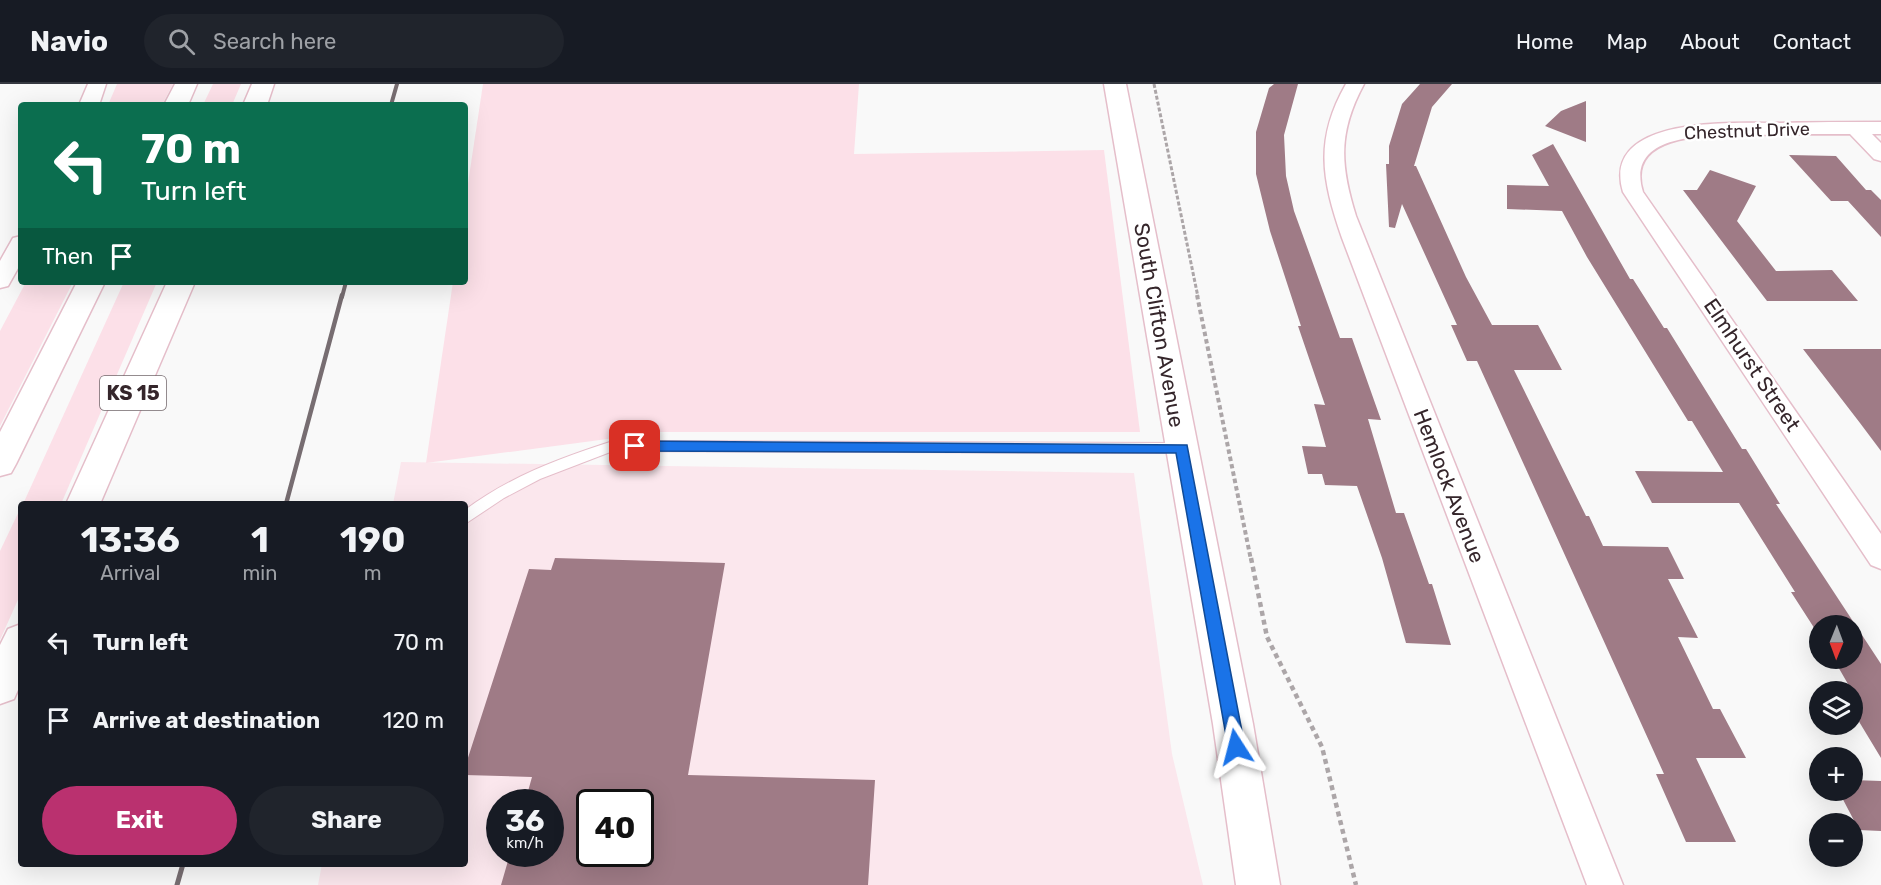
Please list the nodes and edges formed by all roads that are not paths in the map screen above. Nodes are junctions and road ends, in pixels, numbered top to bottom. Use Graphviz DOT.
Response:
graph roads {
  1 [pos="97,84"];
  2 [pos="186,84"];
  3 [pos="263,84"];
  4 [pos="1115,84"];
  5 [pos="1355,84"];
  6 [pos="90,102"];
  7 [pos="177,102"];
  8 [pos="256,102"];
  9 [pos="1855,128"];
  10 [pos="1881,128"];
  11 [pos="1881,155"];
  12 [pos="1629,171"];
  13 [pos="18,248"];
  14 [pos="0,280"];
  15 [pos="90,285"];
  16 [pos="180,285"];
  17 [pos="1182,448"];
  18 [pos="0,464"];
  19 [pos="84,501"];
  20 [pos="468,516"];
  21 [pos="1881,557"];
  22 [pos="18,647"];
  23 [pos="0,687"];
  24 [pos="1258,885"];
  25 [pos="1605,885"];
  1 -- 6 [label="street"];
  2 -- 7 [label="street"];
  3 -- 8 [label="street"];
  4 -- 17 [label="street, South Clifton Avenue"];
  5 -- 25 [label="street, Hemlock Avenue"];
  9 -- 10 [label="street, Chestnut Drive"];
  9 -- 11 [label="street"];
  9 -- 12 [label="street, Chestnut Drive"];
  12 -- 21 [label="street, Elmhurst Street"];
  13 -- 14 [label="street"];
  15 -- 18 [label="street"];
  16 -- 19 [label="street, KS 15"];
  17 -- 20 [label="lane"];
  17 -- 24 [label="street, South Clifton Avenue"];
  22 -- 23 [label="street"];
}
